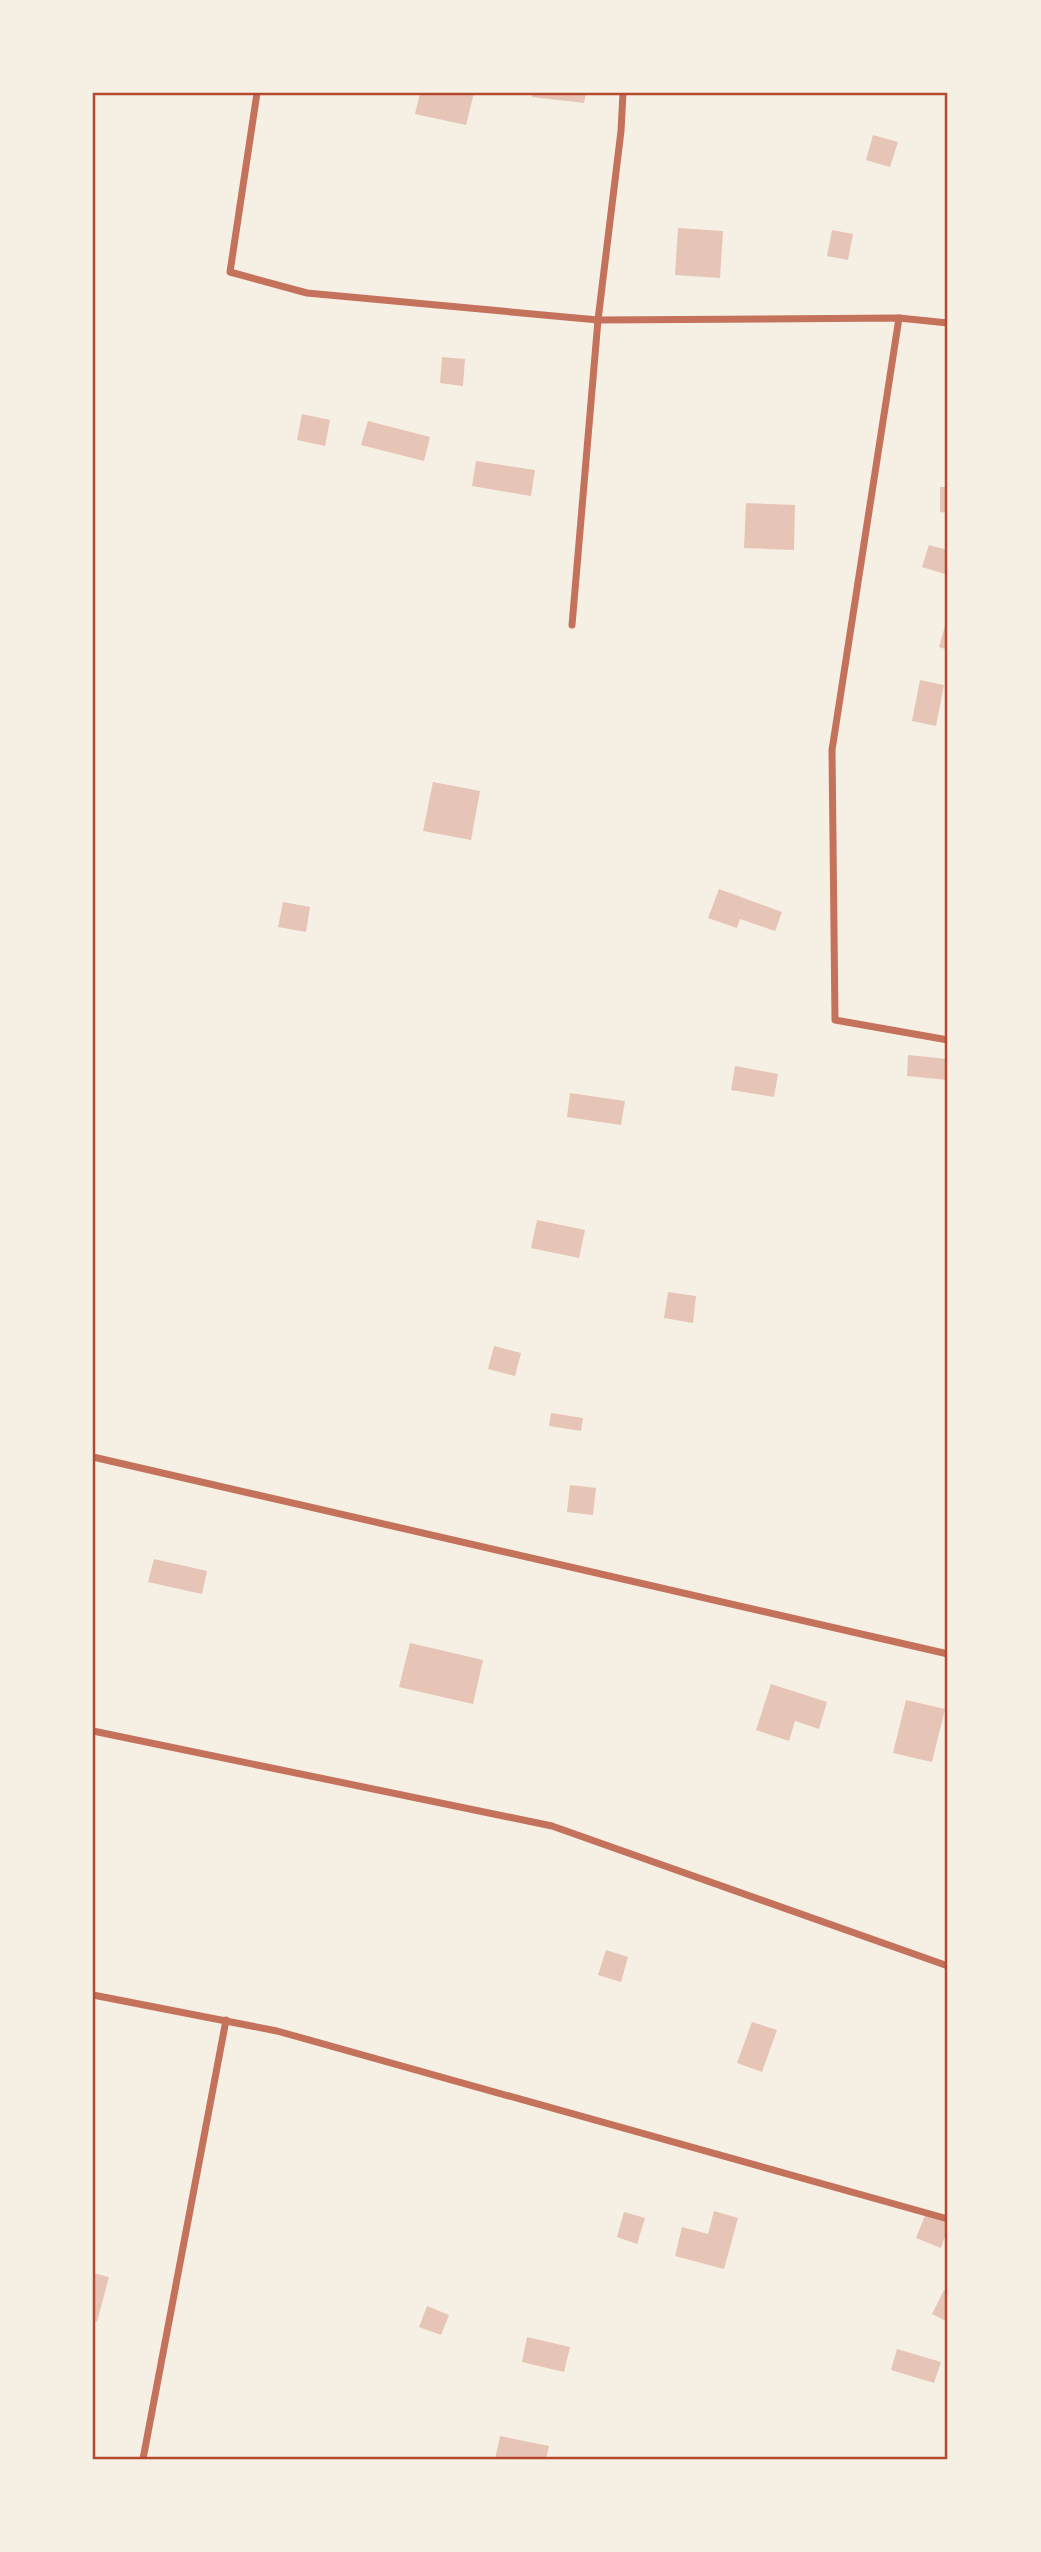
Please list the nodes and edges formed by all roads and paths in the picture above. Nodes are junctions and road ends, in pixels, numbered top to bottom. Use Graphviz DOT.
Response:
graph roads {
  1 [pos="257,93"];
  2 [pos="623,93"];
  3 [pos="899,318"];
  4 [pos="598,320"];
  5 [pos="948,323"];
  6 [pos="572,625"];
  7 [pos="948,1040"];
  8 [pos="93,1457"];
  9 [pos="948,1654"];
  10 [pos="93,1731"];
  11 [pos="948,1966"];
  12 [pos="93,1995"];
  13 [pos="226,2020"];
  14 [pos="948,2219"];
  15 [pos="143,2459"];
  1 -- 4 [label="street"];
  2 -- 4 [label="street"];
  3 -- 4 [label="street"];
  3 -- 5 [label="street"];
  3 -- 7 [label="street"];
  4 -- 6 [label="street"];
  8 -- 9 [label="street"];
  10 -- 11 [label="street"];
  12 -- 13 [label="street"];
  13 -- 14 [label="street"];
  13 -- 15 [label="street"];
}
